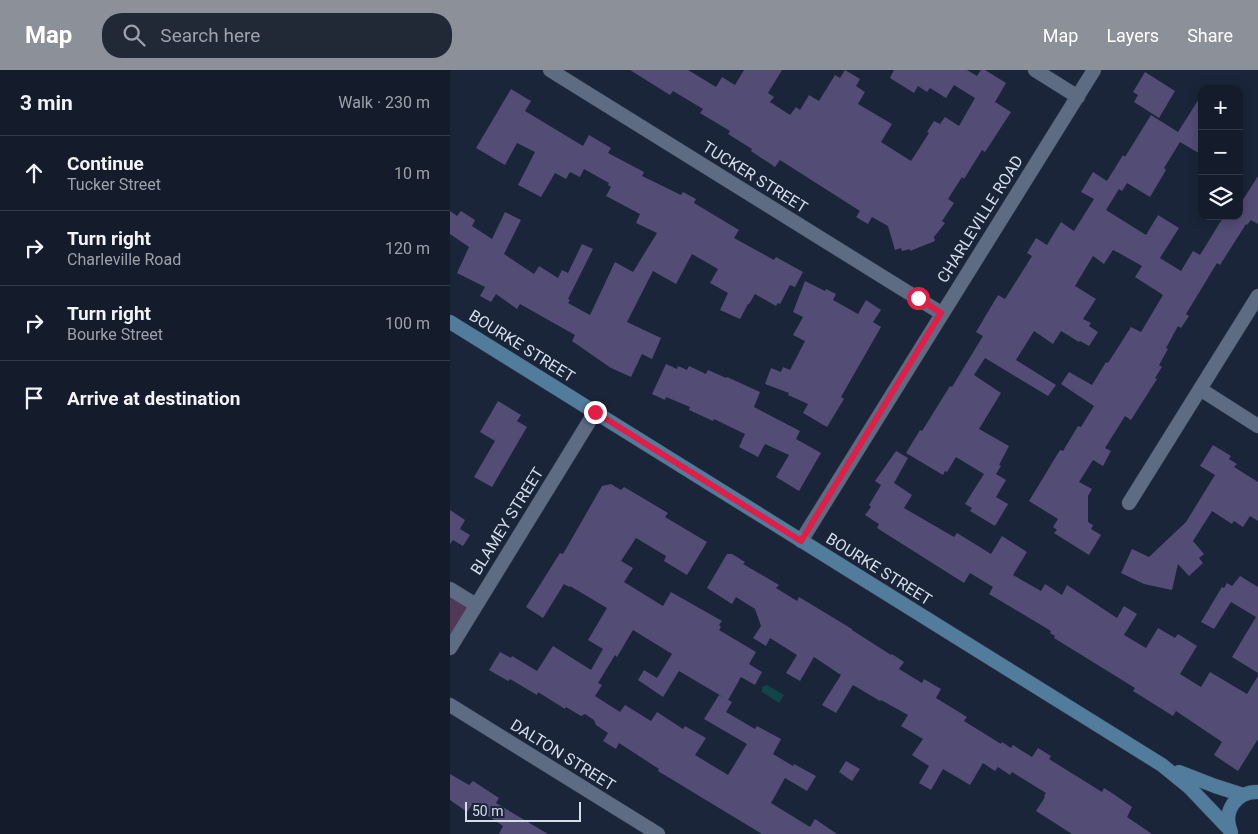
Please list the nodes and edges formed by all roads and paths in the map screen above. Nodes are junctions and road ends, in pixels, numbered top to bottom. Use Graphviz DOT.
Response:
graph roads {
  1 [pos="550,70"];
  2 [pos="1036,70"];
  3 [pos="1094,70"];
  4 [pos="1078,96"];
  5 [pos="1258,296"];
  6 [pos="941,313"];
  7 [pos="450,322"];
  8 [pos="1200,389"];
  9 [pos="595,412"];
  10 [pos="1258,426"];
  11 [pos="1129,503"];
  12 [pos="801,541"];
  13 [pos="450,589"];
  14 [pos="476,605"];
  15 [pos="450,648"];
  16 [pos="450,705"];
  17 [pos="1162,765"];
  18 [pos="1258,792"];
  19 [pos="1243,795"];
  20 [pos="1231,832"];
  21 [pos="658,834"];
  1 -- 6 [label="street, TUCKER STREET"];
  2 -- 4 [label="street"];
  3 -- 4 [label="street, CHARLEVILLE ROAD"];
  4 -- 6 [label="street, CHARLEVILLE ROAD"];
  5 -- 8 [label="street"];
  6 -- 12 [label="street, CHARLEVILLE ROAD"];
  7 -- 9 [label="main road, BOURKE STREET"];
  8 -- 10 [label="street"];
  8 -- 11 [label="street"];
  9 -- 12 [label="main road, BOURKE STREET"];
  9 -- 14 [label="street, BLAMEY STREET"];
  12 -- 17 [label="main road, BOURKE STREET"];
  13 -- 14 [label="street"];
  14 -- 15 [label="street, BLAMEY STREET"];
  16 -- 21 [label="street, DALTON STREET"];
  17 -- 19 [label="main road, BOURKE STREET"];
  17 -- 20 [label="main road, BOURKE STREET"];
  18 -- 19 [label="main road"];
  19 -- 20 [label="main road"];
}
